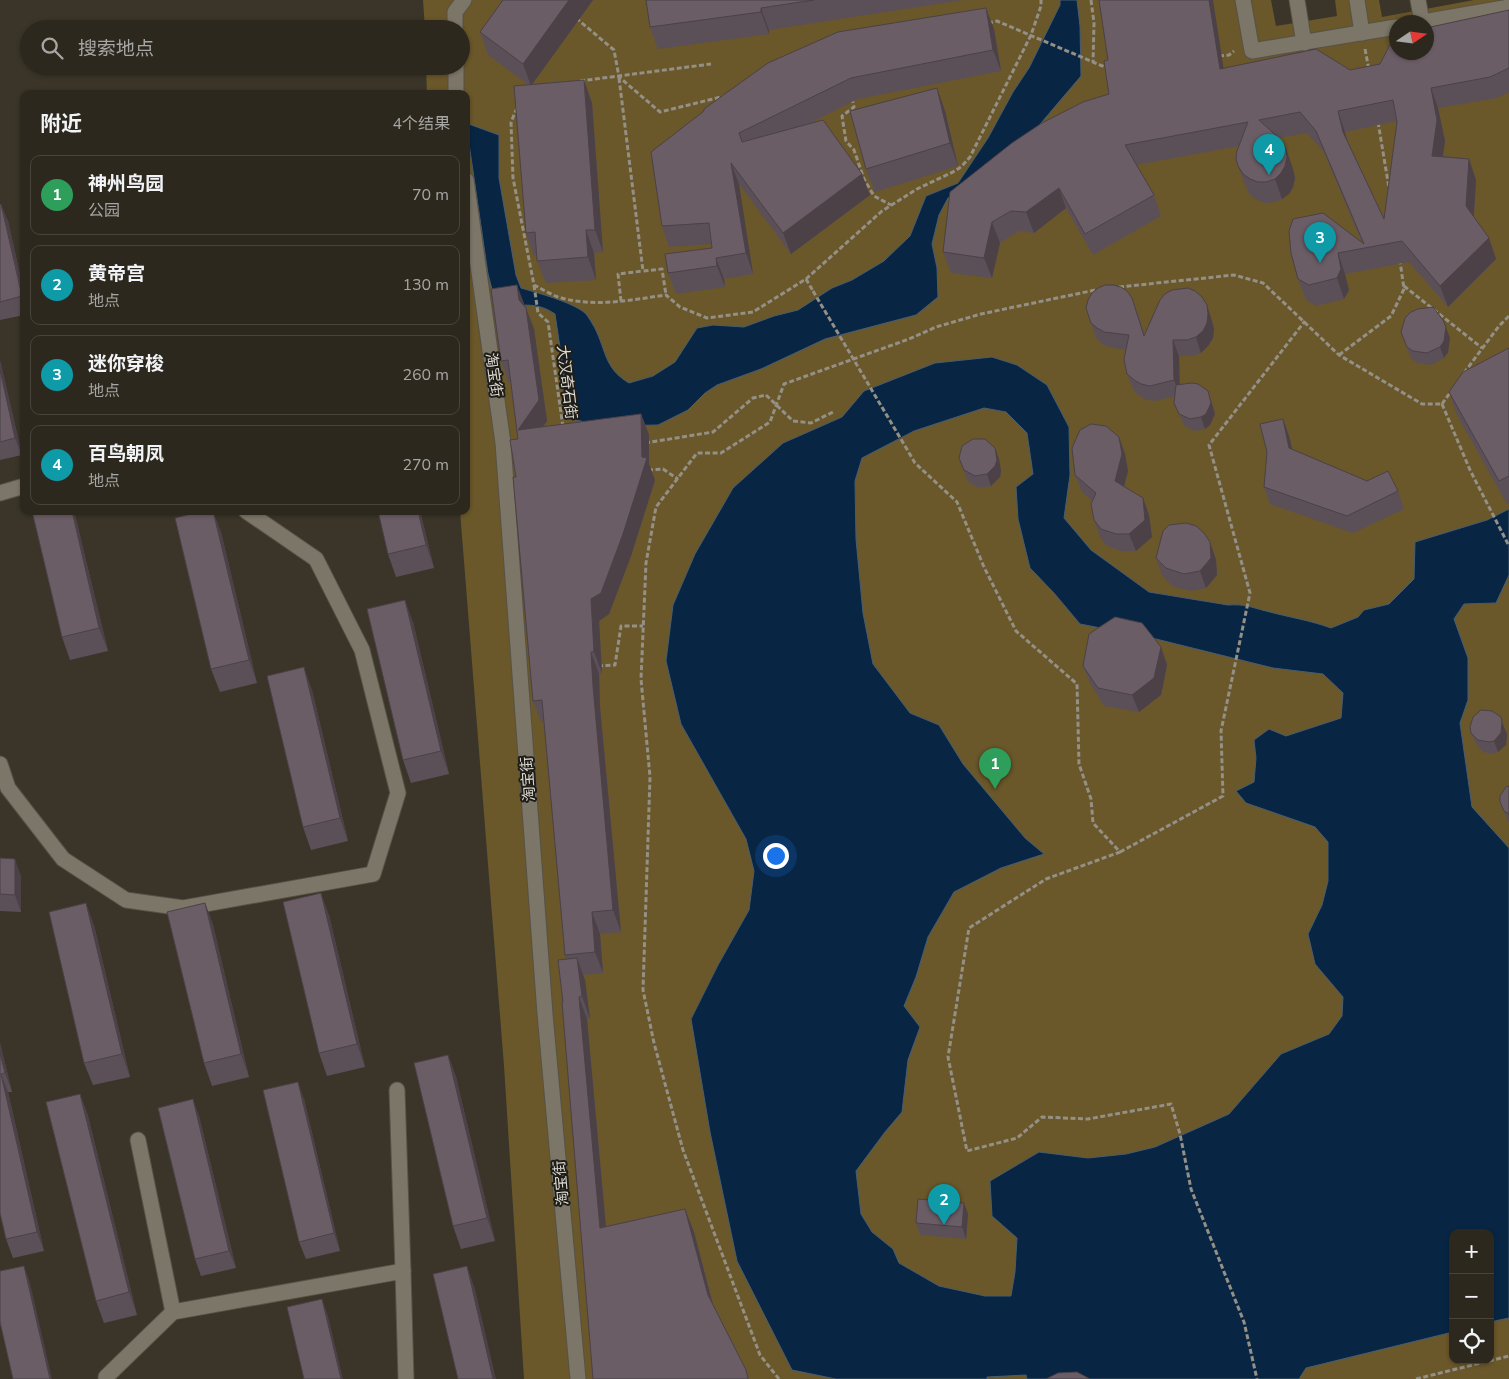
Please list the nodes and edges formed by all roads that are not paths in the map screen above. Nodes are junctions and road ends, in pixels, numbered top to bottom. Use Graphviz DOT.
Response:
graph roads {
  1 [pos="464,0"];
  2 [pos="1244,0"];
  3 [pos="1296,0"];
  4 [pos="1357,0"];
  5 [pos="1418,0"];
  6 [pos="1469,7"];
  7 [pos="1509,7"];
  8 [pos="1421,15"];
  9 [pos="1434,18"];
  10 [pos="455,20"];
  11 [pos="1389,28"];
  12 [pos="1362,33"];
  13 [pos="1304,43"];
  14 [pos="456,75"];
  15 [pos="456,90"];
  16 [pos="470,208"];
  17 [pos="20,487"];
  18 [pos="0,493"];
  19 [pos="252,515"];
  20 [pos="0,764"];
  21 [pos="397,1090"];
  22 [pos="138,1140"];
  23 [pos="403,1271"];
  24 [pos="173,1312"];
  25 [pos="106,1379"];
  26 [pos="406,1379"];
  27 [pos="578,1379"];
  1 -- 10 [label="street"];
  2 -- 13 [label="street"];
  3 -- 13 [label="street"];
  4 -- 12 [label="street"];
  5 -- 8 [label="street"];
  6 -- 7 [label="street"];
  6 -- 9 [label="street"];
  11 -- 12 [label="street"];
  12 -- 13 [label="street"];
  14 -- 15 [label="street"];
  16 -- 27 [label="street, 淘宝街"];
  17 -- 18 [label="street"];
  19 -- 20 [label="street"];
  21 -- 23 [label="street"];
  22 -- 24 [label="street"];
  23 -- 24 [label="street"];
  23 -- 26 [label="street"];
  24 -- 25 [label="street"];
}
